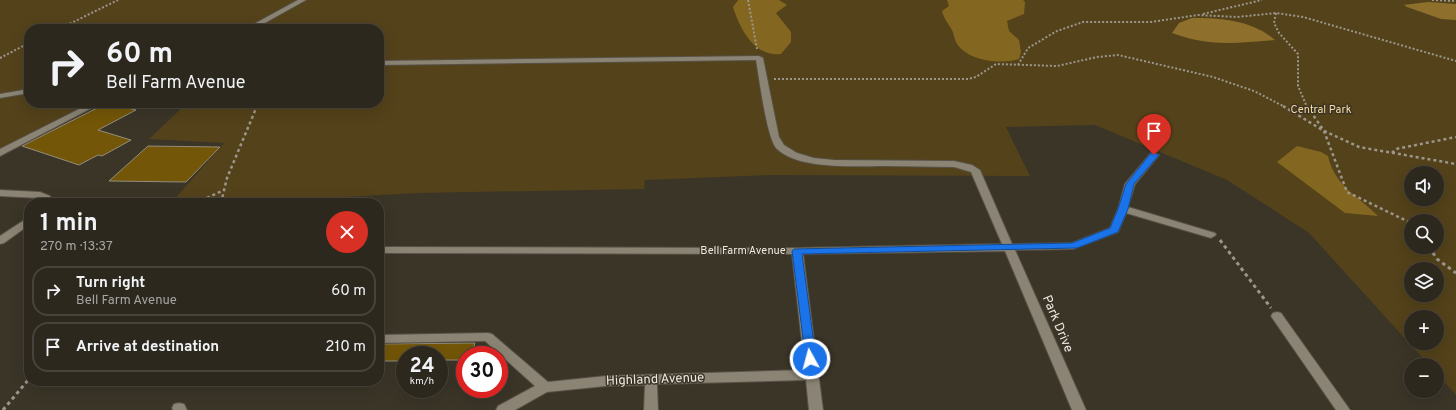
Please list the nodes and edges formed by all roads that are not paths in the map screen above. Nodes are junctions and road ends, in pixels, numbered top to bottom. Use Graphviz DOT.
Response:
graph roads {
  1 [pos="303,0"];
  2 [pos="258,24"];
  3 [pos="384,63"];
  4 [pos="24,91"];
  5 [pos="0,96"];
  6 [pos="87,108"];
  7 [pos="0,153"];
  8 [pos="1154,155"];
  9 [pos="0,192"];
  10 [pos="47,198"];
  11 [pos="1123,209"];
  12 [pos="24,224"];
  13 [pos="1211,235"];
  14 [pos="1,242"];
  15 [pos="1010,248"];
  16 [pos="384,250"];
  17 [pos="797,251"];
  18 [pos="1277,316"];
  19 [pos="384,339"];
  20 [pos="812,375"];
  21 [pos="651,381"];
  22 [pos="545,387"];
  23 [pos="503,410"];
  24 [pos="651,410"];
  25 [pos="816,410"];
  26 [pos="1079,410"];
  27 [pos="1343,410"];
  1 -- 2 [label="street"];
  3 -- 15 [label="street, Park Drive"];
  4 -- 5 [label="street"];
  6 -- 7 [label="street"];
  8 -- 11 [label="street, Bell Farm Avenue"];
  9 -- 10 [label="street"];
  11 -- 13 [label="street"];
  11 -- 15 [label="street, Bell Farm Avenue"];
  12 -- 14 [label="street"];
  15 -- 17 [label="street, Bell Farm Avenue"];
  15 -- 26 [label="street, Park Drive"];
  16 -- 17 [label="street, Bell Farm Avenue"];
  17 -- 20 [label="street"];
  18 -- 27 [label="street"];
  19 -- 22 [label="street"];
  20 -- 21 [label="street, Highland Avenue"];
  20 -- 25 [label="street"];
  21 -- 22 [label="street, Highland Avenue"];
  21 -- 24 [label="street"];
  22 -- 23 [label="street, Highland Avenue"];
}
